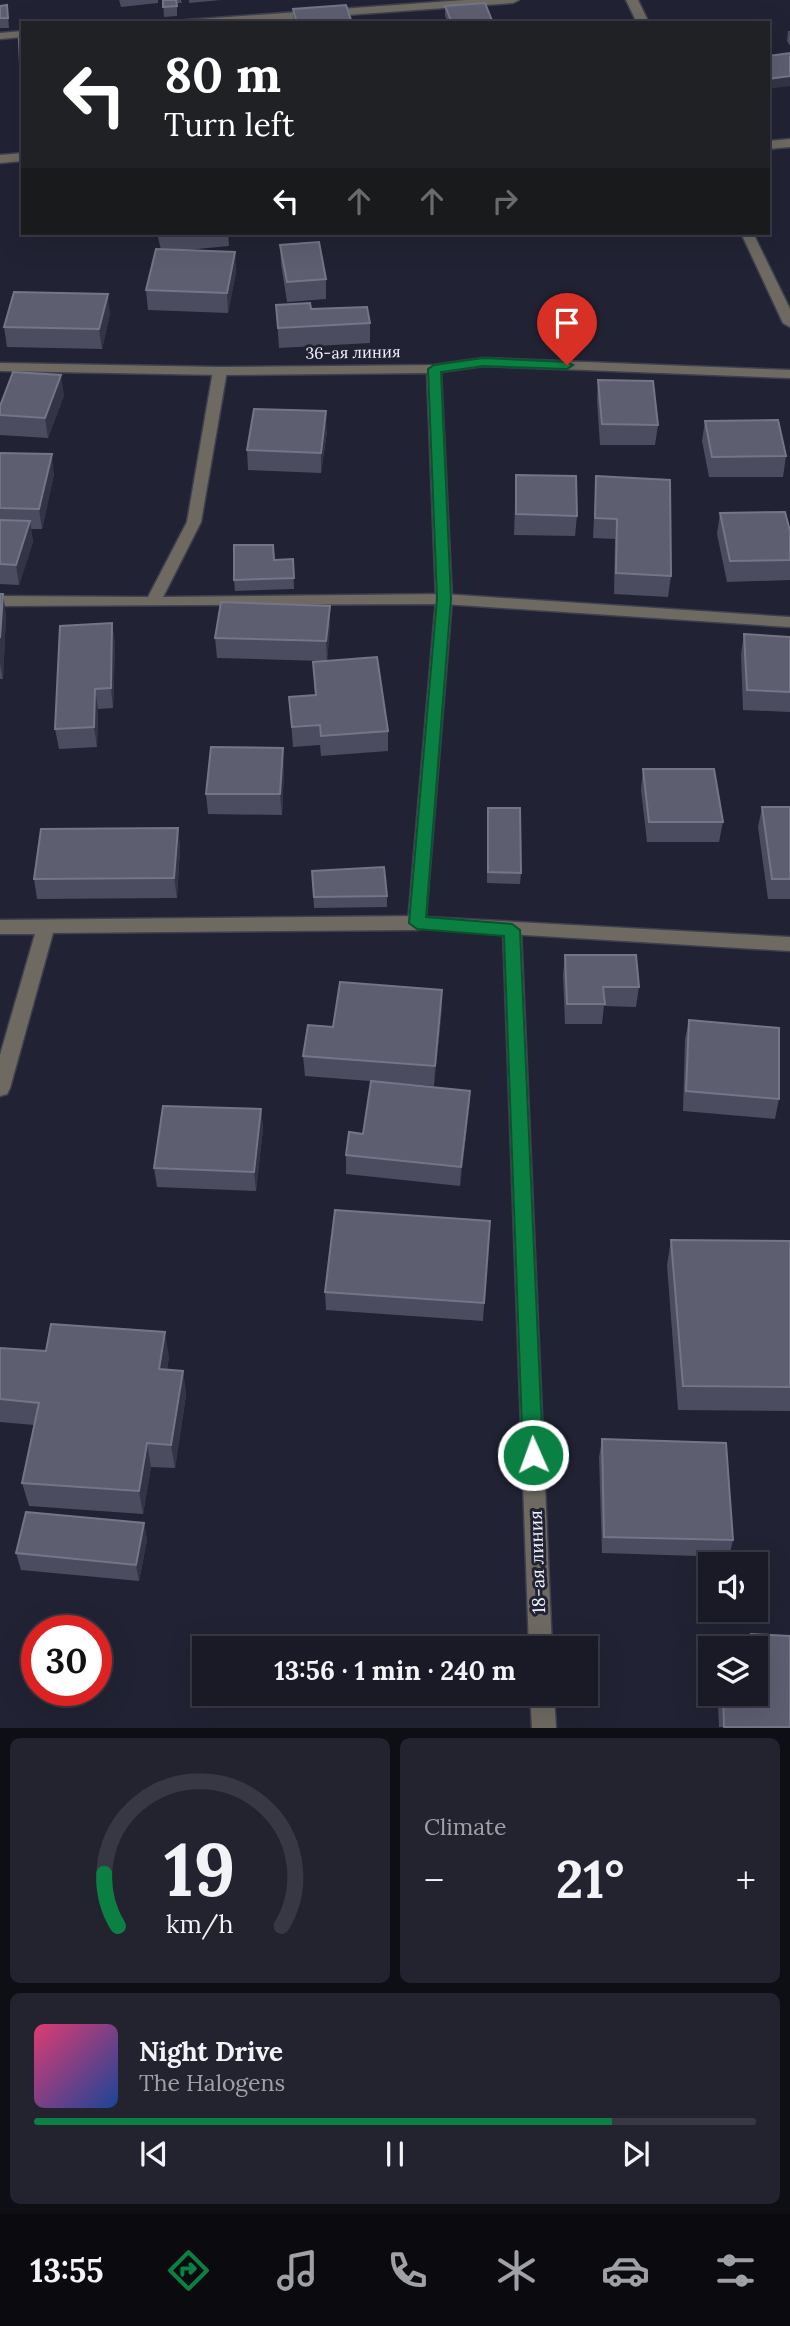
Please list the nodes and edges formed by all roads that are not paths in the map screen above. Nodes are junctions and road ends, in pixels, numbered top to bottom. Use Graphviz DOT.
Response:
graph roads {
  1 [pos="513,0"];
  2 [pos="632,0"];
  3 [pos="214,21"];
  4 [pos="642,21"];
  5 [pos="21,34"];
  6 [pos="0,36"];
  7 [pos="790,143"];
  8 [pos="770,145"];
  9 [pos="21,157"];
  10 [pos="0,159"];
  11 [pos="748,235"];
  12 [pos="790,323"];
  13 [pos="0,368"];
  14 [pos="434,369"];
  15 [pos="219,371"];
  16 [pos="790,374"];
  17 [pos="444,599"];
  18 [pos="0,601"];
  19 [pos="153,601"];
  20 [pos="790,622"];
  21 [pos="417,923"];
  22 [pos="46,925"];
  23 [pos="0,927"];
  24 [pos="512,930"];
  25 [pos="790,944"];
  26 [pos="0,1088"];
  27 [pos="541,1636"];
  28 [pos="543,1706"];
  29 [pos="544,1727"];
  1 -- 3 [label="street"];
  2 -- 4 [label="street"];
  5 -- 6 [label="street"];
  7 -- 8 [label="street"];
  9 -- 10 [label="street"];
  11 -- 12 [label="street"];
  13 -- 15 [label="street, 36-ая линия"];
  14 -- 15 [label="street, 36-ая линия"];
  14 -- 16 [label="street, 36-ая линия"];
  14 -- 17 [label="street"];
  15 -- 19 [label="street"];
  17 -- 19 [label="street"];
  17 -- 20 [label="street"];
  17 -- 21 [label="street"];
  18 -- 19 [label="street"];
  21 -- 22 [label="street"];
  21 -- 24 [label="street"];
  22 -- 23 [label="street"];
  22 -- 26 [label="street"];
  24 -- 25 [label="street"];
  24 -- 27 [label="street, 18-ая линия"];
  28 -- 29 [label="street"];
}
